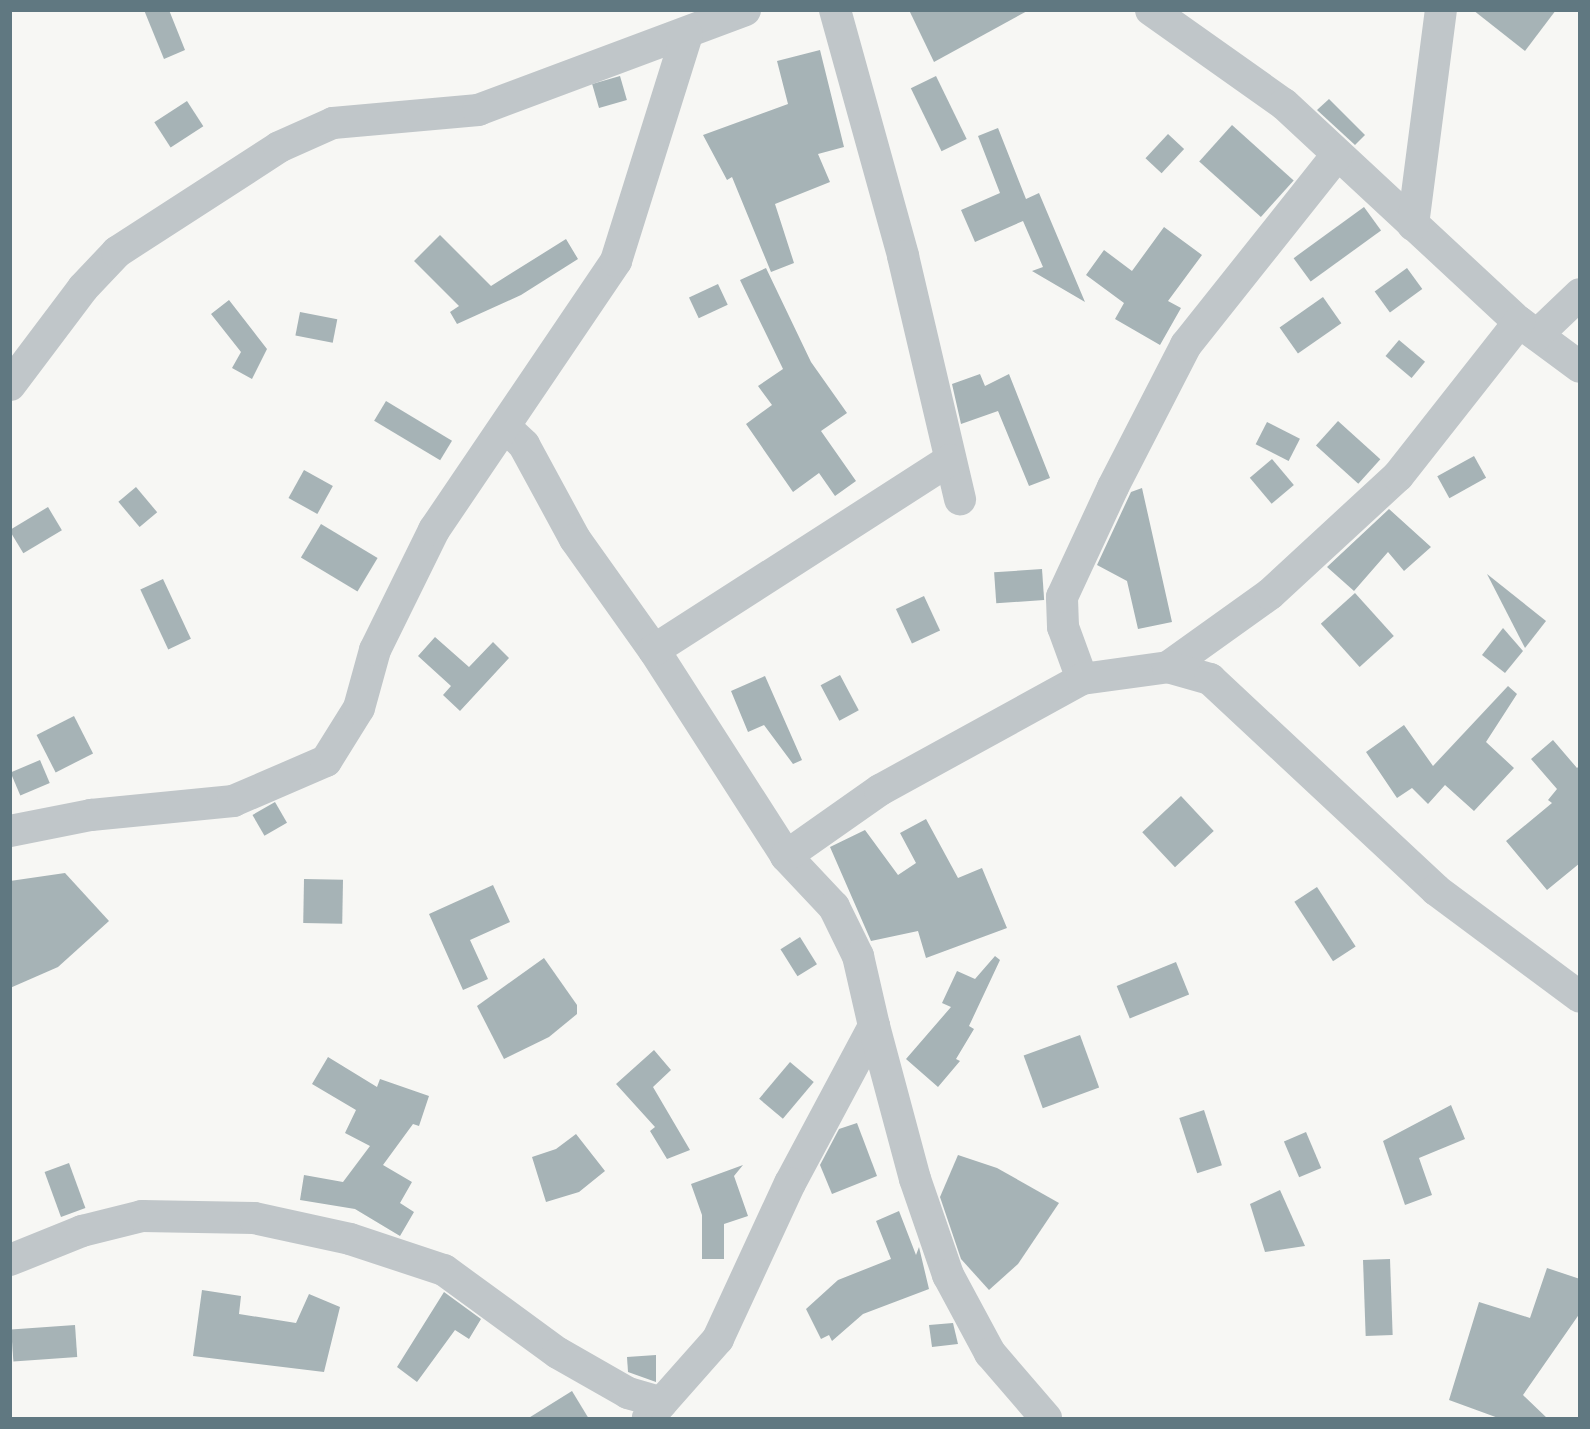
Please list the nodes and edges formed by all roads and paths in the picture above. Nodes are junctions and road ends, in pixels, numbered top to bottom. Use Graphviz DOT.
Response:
graph roads {
  1 [pos="745,10"];
  2 [pos="835,10"];
  3 [pos="1151,10"];
  4 [pos="1441,10"];
  5 [pos="687,35"];
  6 [pos="1337,155"];
  7 [pos="1413,225"];
  8 [pos="1580,294"];
  9 [pos="1528,329"];
  10 [pos="1580,367"];
  11 [pos="10,385"];
  12 [pos="505,427"];
  13 [pos="950,460"];
  14 [pos="960,499"];
  15 [pos="654,650"];
  16 [pos="1168,667"];
  17 [pos="1082,679"];
  18 [pos="10,831"];
  19 [pos="786,856"];
  20 [pos="1580,997"];
  21 [pos="874,1026"];
  22 [pos="10,1260"];
  23 [pos="655,1411"];
  24 [pos="1046,1419"];
  1 -- 5 [label="street"];
  2 -- 13 [label="street"];
  3 -- 6 [label="street"];
  4 -- 7 [label="street"];
  5 -- 11 [label="street"];
  5 -- 12 [label="street"];
  6 -- 7 [label="street"];
  6 -- 17 [label="street"];
  7 -- 9 [label="street"];
  8 -- 9 [label="street"];
  9 -- 10 [label="street"];
  9 -- 16 [label="street"];
  12 -- 15 [label="street"];
  12 -- 18 [label="street"];
  13 -- 14 [label="street"];
  13 -- 15 [label="street"];
  15 -- 19 [label="street"];
  16 -- 17 [label="street"];
  16 -- 20 [label="street"];
  17 -- 19 [label="street"];
  19 -- 21 [label="street"];
  21 -- 23 [label="street"];
  21 -- 24 [label="street"];
  22 -- 23 [label="street"];
}
